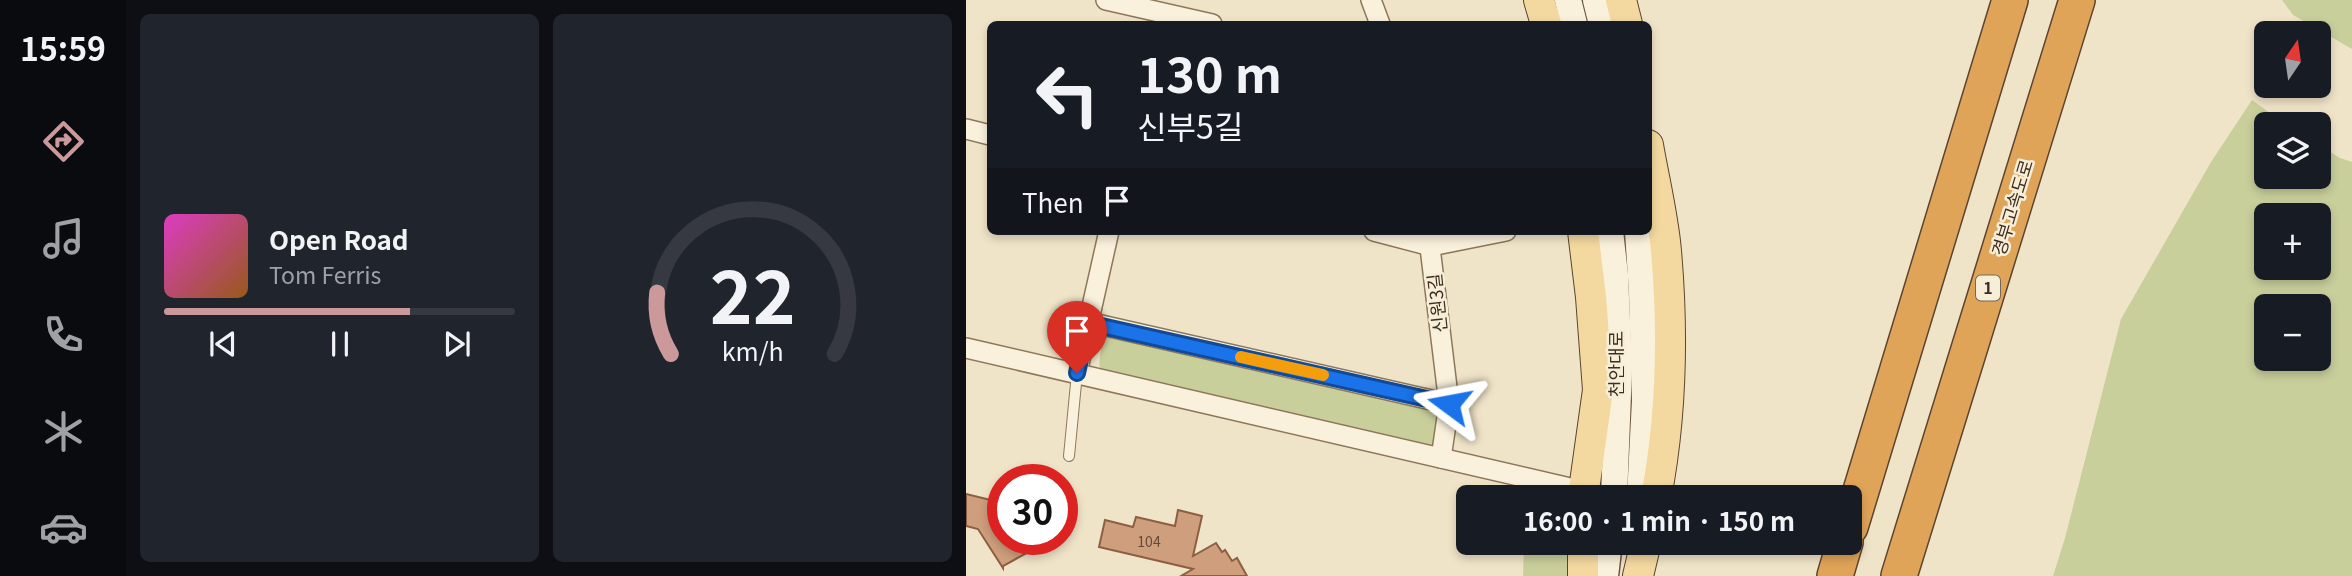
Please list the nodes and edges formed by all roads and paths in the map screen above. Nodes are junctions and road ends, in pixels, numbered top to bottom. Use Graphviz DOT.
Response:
graph roads {
  1 [pos="1106,0"];
  2 [pos="1371,0"];
  3 [pos="1539,0"];
  4 [pos="1568,0"];
  5 [pos="1596,0"];
  6 [pos="1621,0"];
  7 [pos="2010,0"];
  8 [pos="2077,0"];
  9 [pos="1163,12"];
  10 [pos="1200,21"];
  11 [pos="1379,21"];
  12 [pos="1545,21"];
  13 [pos="1573,21"];
  14 [pos="1601,21"];
  15 [pos="1626,21"];
  16 [pos="966,129"];
  17 [pos="987,134"];
  18 [pos="1652,168"];
  19 [pos="1109,235"];
  20 [pos="1406,235"];
  21 [pos="1463,235"];
  22 [pos="1583,235"];
  23 [pos="1611,235"];
  24 [pos="1638,235"];
  25 [pos="1430,238"];
  26 [pos="1088,323"];
  27 [pos="966,348"];
  28 [pos="1077,373"];
  29 [pos="1449,404"];
  30 [pos="1069,456"];
  31 [pos="1441,458"];
  32 [pos="1548,485"];
  33 [pos="1584,485"];
  34 [pos="1614,485"];
  35 [pos="1641,485"];
  36 [pos="1658,485"];
  37 [pos="1862,487"];
  38 [pos="1583,555"];
  39 [pos="1607,555"];
  40 [pos="1634,555"];
  41 [pos="1643,555"];
  42 [pos="1841,555"];
  43 [pos="1583,576"];
  44 [pos="1605,576"];
  45 [pos="1632,576"];
  46 [pos="1638,576"];
  47 [pos="1835,576"];
  48 [pos="1899,576"];
  1 -- 9 [label="street"];
  2 -- 11 [label="street"];
  3 -- 12 [label="main road"];
  4 -- 13 [label="main road"];
  5 -- 14 [label="main road"];
  6 -- 15 [label="main road"];
  7 -- 37 [label="highway"];
  8 -- 48 [label="highway, 경부고속도로 / 1"];
  9 -- 10 [label="street"];
  16 -- 17 [label="street"];
  18 -- 36 [label="main road"];
  19 -- 26 [label="street"];
  20 -- 25 [label="street"];
  21 -- 25 [label="street"];
  22 -- 33 [label="main road"];
  23 -- 34 [label="main road, 천안대로"];
  24 -- 35 [label="main road, 천안대로"];
  25 -- 29 [label="street, 신원3길"];
  26 -- 28 [label="street"];
  26 -- 29 [label="street"];
  27 -- 28 [label="street"];
  28 -- 30 [label="lane"];
  28 -- 31 [label="street"];
  29 -- 31 [label="street, 신원3길"];
  31 -- 32 [label="street"];
  38 -- 43 [label="main road"];
  39 -- 44 [label="main road"];
  40 -- 45 [label="main road"];
  41 -- 46 [label="main road"];
  42 -- 47 [label="highway"];
}
